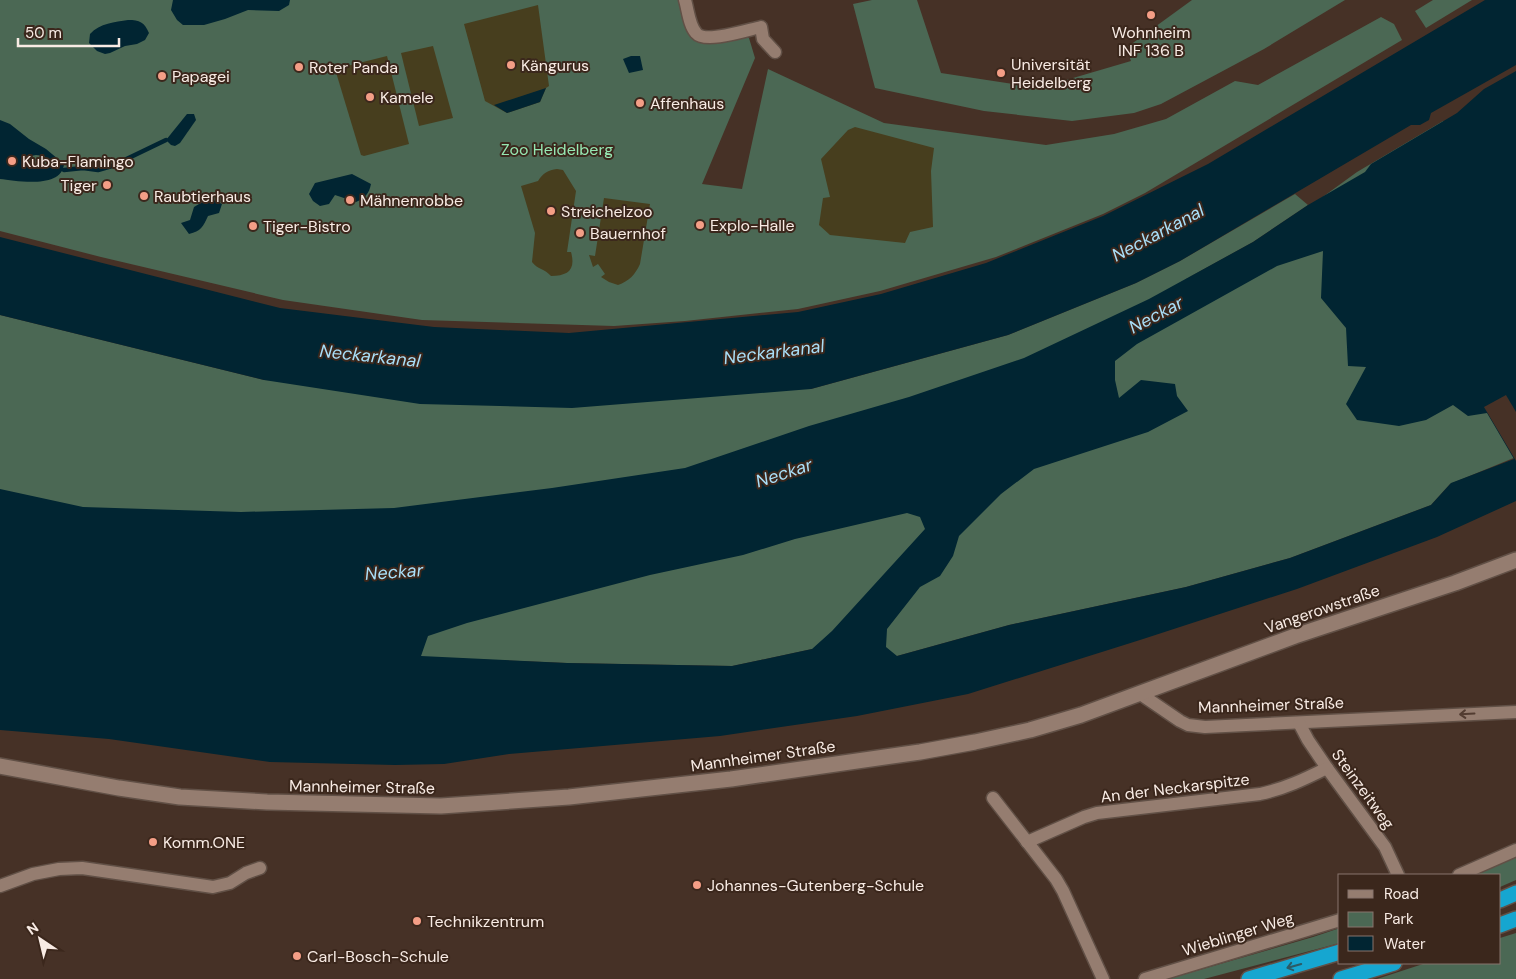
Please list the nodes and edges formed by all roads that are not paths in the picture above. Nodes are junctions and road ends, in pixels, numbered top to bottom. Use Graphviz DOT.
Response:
graph roads {
  1 [pos="685,0"];
  2 [pos="775,52"];
  3 [pos="1516,560"];
  4 [pos="1139,694"];
  5 [pos="1516,712"];
  6 [pos="1299,723"];
  7 [pos="0,766"];
  8 [pos="1327,768"];
  9 [pos="993,798"];
  10 [pos="1027,842"];
  11 [pos="1516,850"];
  12 [pos="260,868"];
  13 [pos="1398,874"];
  14 [pos="1461,874"];
  15 [pos="0,886"];
  16 [pos="1516,893"];
  17 [pos="1501,900"];
  18 [pos="1516,919"];
  19 [pos="1338,921"];
  20 [pos="1501,925"];
  21 [pos="1338,953"];
  22 [pos="1391,964"];
  23 [pos="1103,979"];
  24 [pos="1145,979"];
  25 [pos="1249,979"];
  26 [pos="1341,979"];
  1 -- 2 [label="street"];
  3 -- 4 [label="street, Vangerowstraße"];
  4 -- 6 [label="street, Mannheimer Straße"];
  4 -- 7 [label="street, Mannheimer Straße"];
  5 -- 6 [label="street, Mannheimer Straße, one-way"];
  6 -- 8 [label="street, Steinzeitweg"];
  8 -- 10 [label="street, An der Neckarspitze"];
  8 -- 13 [label="street, Steinzeitweg"];
  9 -- 10 [label="street"];
  10 -- 23 [label="street"];
  11 -- 14 [label="street"];
  12 -- 15 [label="street"];
  16 -- 17 [label="highway"];
  18 -- 20 [label="highway"];
  19 -- 24 [label="street, Wieblinger Weg"];
  21 -- 25 [label="highway, one-way"];
  22 -- 26 [label="highway"];
}
